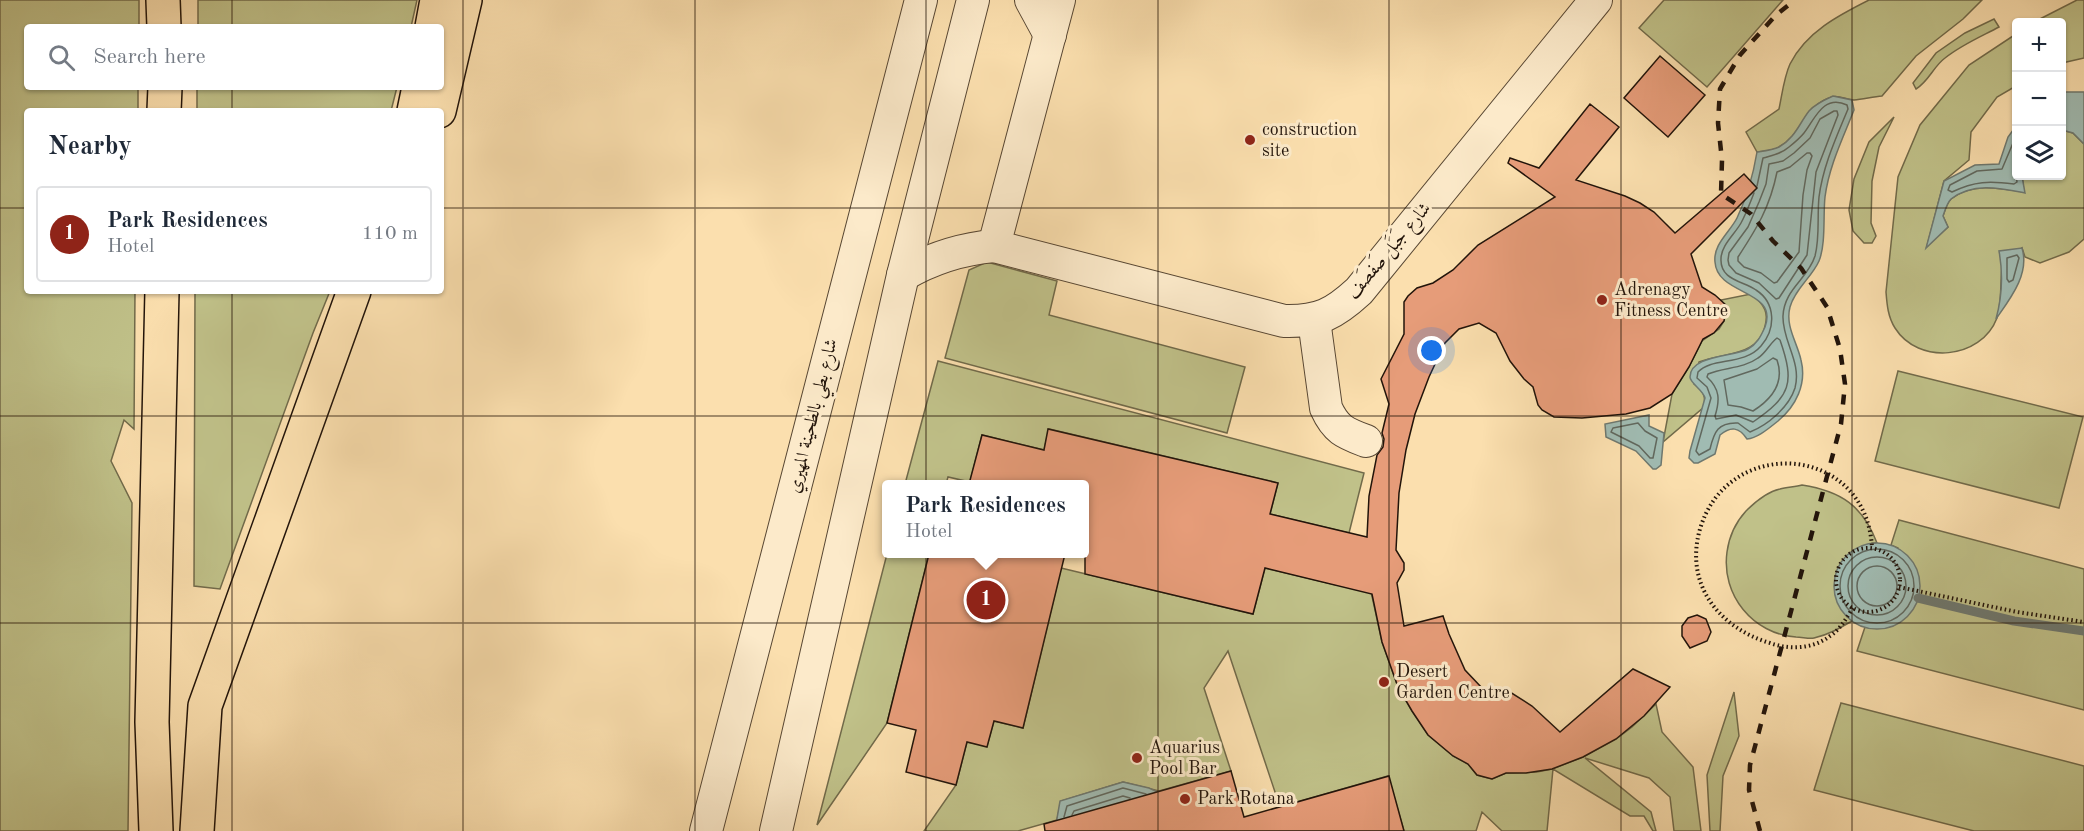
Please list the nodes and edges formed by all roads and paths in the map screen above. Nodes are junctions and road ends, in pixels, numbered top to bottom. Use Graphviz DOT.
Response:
graph roads {
  1 [pos="163,0"];
  2 [pos="437,0"];
  3 [pos="465,0"];
  4 [pos="921,0"];
  5 [pos="974,0"];
  6 [pos="1031,0"];
  7 [pos="1059,0"];
  8 [pos="1596,0"];
  9 [pos="164,24"];
  10 [pos="433,24"];
  11 [pos="1050,35"];
  12 [pos="165,90"];
  13 [pos="418,90"];
  14 [pos="444,90"];
  15 [pos="444,90"];
  16 [pos="164,108"];
  17 [pos="415,108"];
  18 [pos="440,108"];
  19 [pos="994,246"];
  20 [pos="903,275"];
  21 [pos="162,294"];
  22 [pos="353,294"];
  23 [pos="1314,320"];
  24 [pos="1366,441"];
  25 [pos="1872,548"];
  26 [pos="1899,587"];
  27 [pos="1853,608"];
  28 [pos="2084,622"];
  29 [pos="156,831"];
  30 [pos="197,831"];
  31 [pos="706,831"];
  32 [pos="776,831"];
  1 -- 9 [label="highway"];
  2 -- 10 [label="highway"];
  3 -- 15 [label="highway"];
  4 -- 31 [label="street, شارع بطي بالطحينة المهيري"];
  5 -- 20 [label="street"];
  6 -- 11 [label="street"];
  7 -- 11 [label="street"];
  8 -- 23 [label="street, شارع جَبَل صَفصَف"];
  11 -- 19 [label="street"];
  12 -- 16 [label="highway"];
  13 -- 17 [label="highway"];
  14 -- 18 [label="highway"];
  19 -- 20 [label="street, شارع جَبَل صَفصَف"];
  19 -- 23 [label="street, شارع جَبَل صَفصَف"];
  20 -- 32 [label="street"];
  21 -- 29 [label="highway"];
  22 -- 30 [label="highway"];
  23 -- 24 [label="street"];
  25 -- 26 [label="path"];
  25 -- 27 [label="path"];
  25 -- 27 [label="path"];
  26 -- 27 [label="path"];
  26 -- 28 [label="path"];
}
